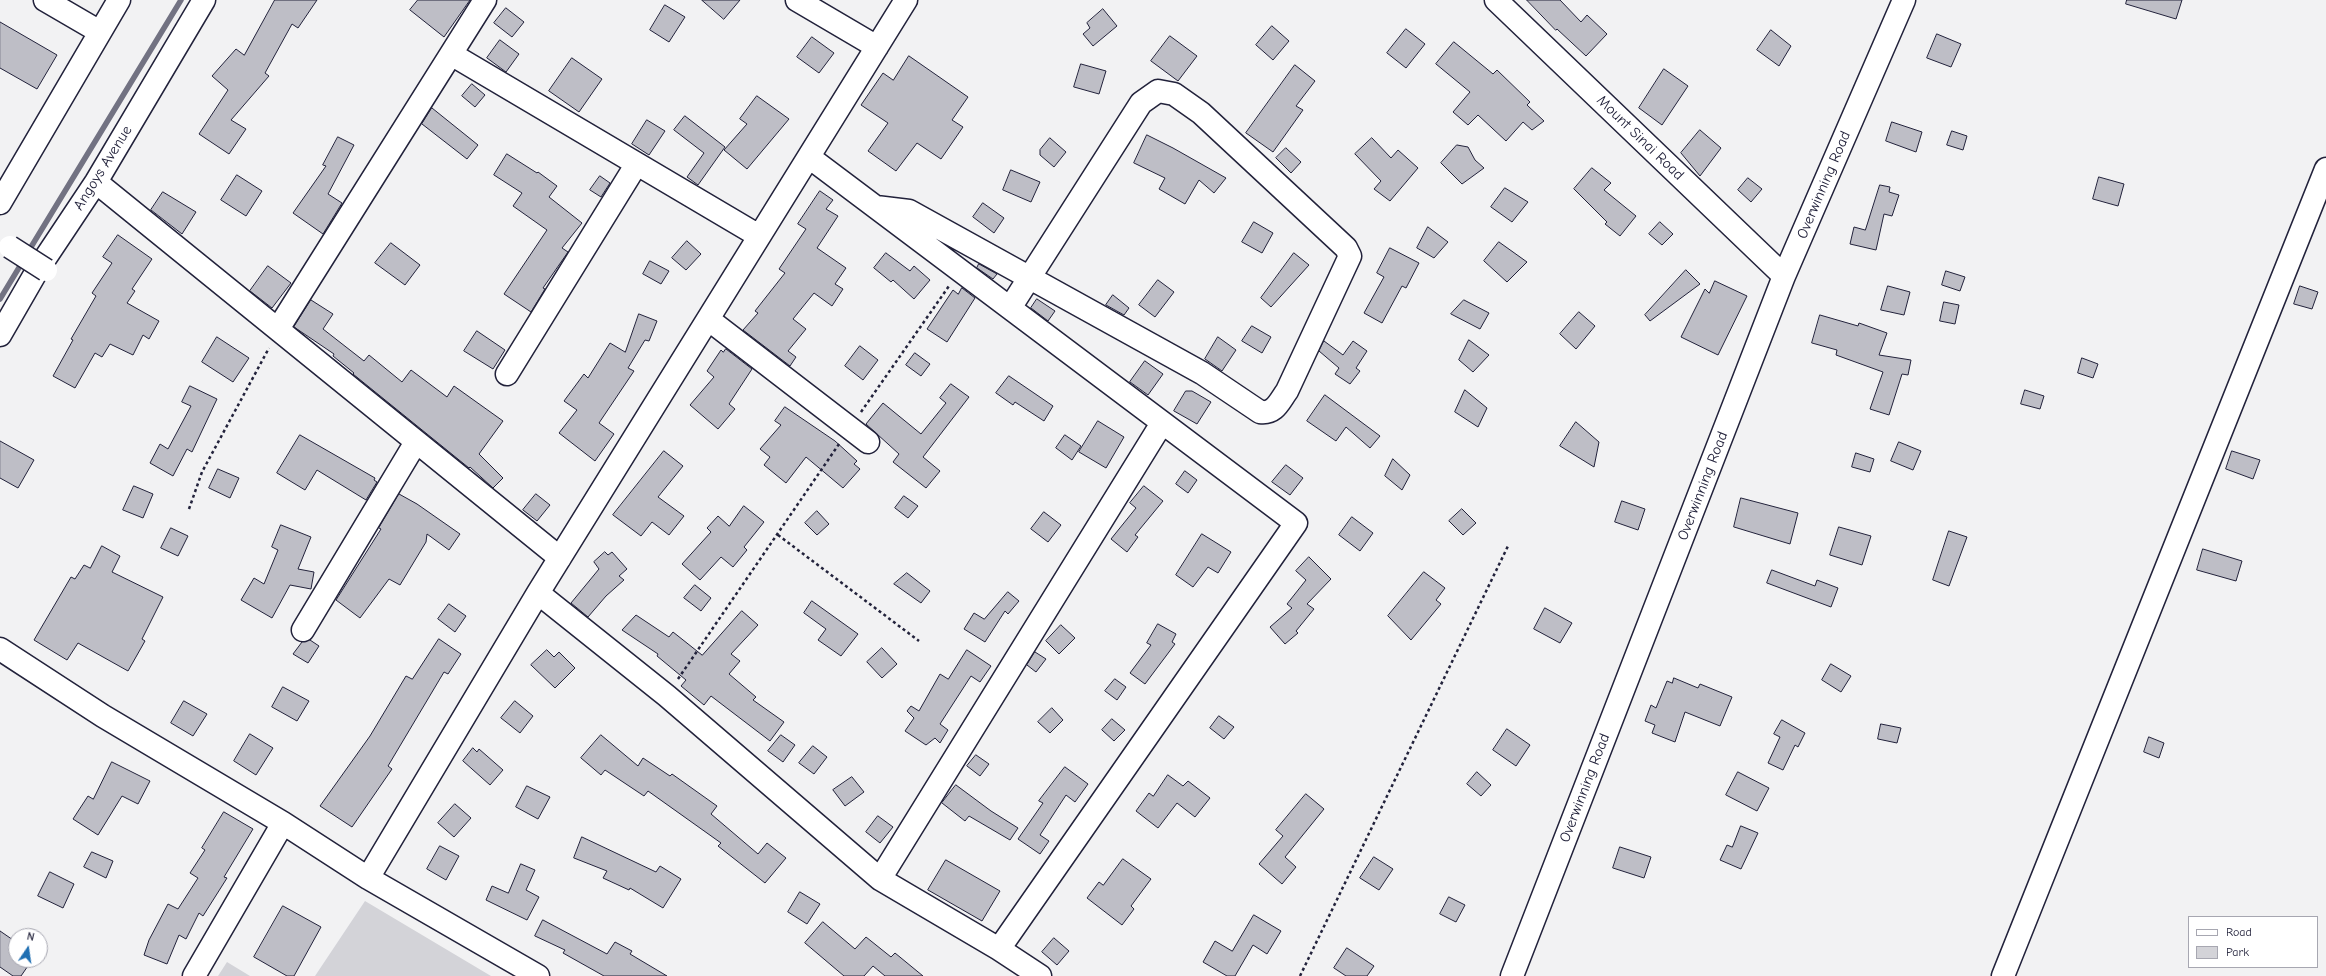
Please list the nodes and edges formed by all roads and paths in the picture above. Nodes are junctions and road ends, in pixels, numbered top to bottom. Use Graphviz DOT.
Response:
graph roads {
  1 [pos="45,0"];
  2 [pos="119,0"];
  3 [pos="204,0"];
  4 [pos="485,0"];
  5 [pos="796,0"];
  6 [pos="906,0"];
  7 [pos="1496,0"];
  8 [pos="1904,0"];
  9 [pos="100,32"];
  10 [pos="877,47"];
  11 [pos="451,54"];
  12 [pos="809,157"];
  13 [pos="636,165"];
  14 [pos="2326,169"];
  15 [pos="96,182"];
  16 [pos="0,204"];
  17 [pos="876,207"];
  18 [pos="759,236"];
  19 [pos="5,244"];
  20 [pos="42,270"];
  21 [pos="960,271"];
  22 [pos="1784,276"];
  23 [pos="1030,278"];
  24 [pos="1010,308"];
  25 [pos="708,319"];
  26 [pos="278,330"];
  27 [pos="0,335"];
  28 [pos="507,374"];
  29 [pos="1162,423"];
  30 [pos="850,428"];
  31 [pos="416,442"];
  32 [pos="868,442"];
  33 [pos="188,509"];
  34 [pos="778,535"];
  35 [pos="1508,546"];
  36 [pos="560,558"];
  37 [pos="538,592"];
  38 [pos="303,630"];
  39 [pos="919,641"];
  40 [pos="0,649"];
  41 [pos="667,696"];
  42 [pos="283,823"];
  43 [pos="368,878"];
  44 [pos="880,879"];
  45 [pos="999,949"];
  46 [pos="194,976"];
  47 [pos="538,976"];
  48 [pos="1040,976"];
  49 [pos="1300,976"];
  50 [pos="1512,976"];
  51 [pos="2003,976"];
  1 -- 9 [label="street"];
  2 -- 9 [label="street"];
  3 -- 15 [label="street, Angoys Avenue"];
  4 -- 11 [label="street"];
  5 -- 10 [label="street"];
  6 -- 10 [label="street"];
  7 -- 22 [label="street, Mount Sinai Road"];
  8 -- 22 [label="street, Overwinning Road"];
  9 -- 16 [label="street"];
  10 -- 12 [label="street"];
  11 -- 13 [label="street"];
  11 -- 26 [label="street"];
  12 -- 17 [label="street"];
  12 -- 18 [label="street"];
  13 -- 18 [label="street"];
  13 -- 28 [label="street"];
  14 -- 51 [label="street"];
  15 -- 20 [label="street, Angoys Avenue"];
  15 -- 26 [label="street"];
  17 -- 21 [label="street"];
  17 -- 23 [label="street"];
  18 -- 25 [label="street"];
  19 -- 20 [label="street, bridge"];
  20 -- 27 [label="street, Angoys Avenue"];
  21 -- 24 [label="street"];
  21 -- 30 [label="path"];
  22 -- 50 [label="street, Overwinning Road"];
  23 -- 23 [label="street"];
  23 -- 24 [label="street"];
  24 -- 29 [label="street"];
  25 -- 30 [label="street"];
  25 -- 36 [label="street"];
  26 -- 31 [label="street"];
  26 -- 33 [label="path"];
  29 -- 44 [label="street"];
  29 -- 45 [label="street"];
  30 -- 32 [label="street"];
  30 -- 34 [label="path"];
  31 -- 36 [label="street"];
  31 -- 38 [label="street"];
  34 -- 39 [label="path"];
  34 -- 41 [label="path"];
  35 -- 49 [label="path"];
  36 -- 37 [label="street"];
  37 -- 41 [label="street"];
  37 -- 43 [label="street"];
  40 -- 42 [label="street"];
  41 -- 44 [label="street"];
  42 -- 43 [label="street"];
  42 -- 46 [label="street"];
  43 -- 47 [label="street"];
  44 -- 45 [label="street"];
  45 -- 48 [label="street"];
}
